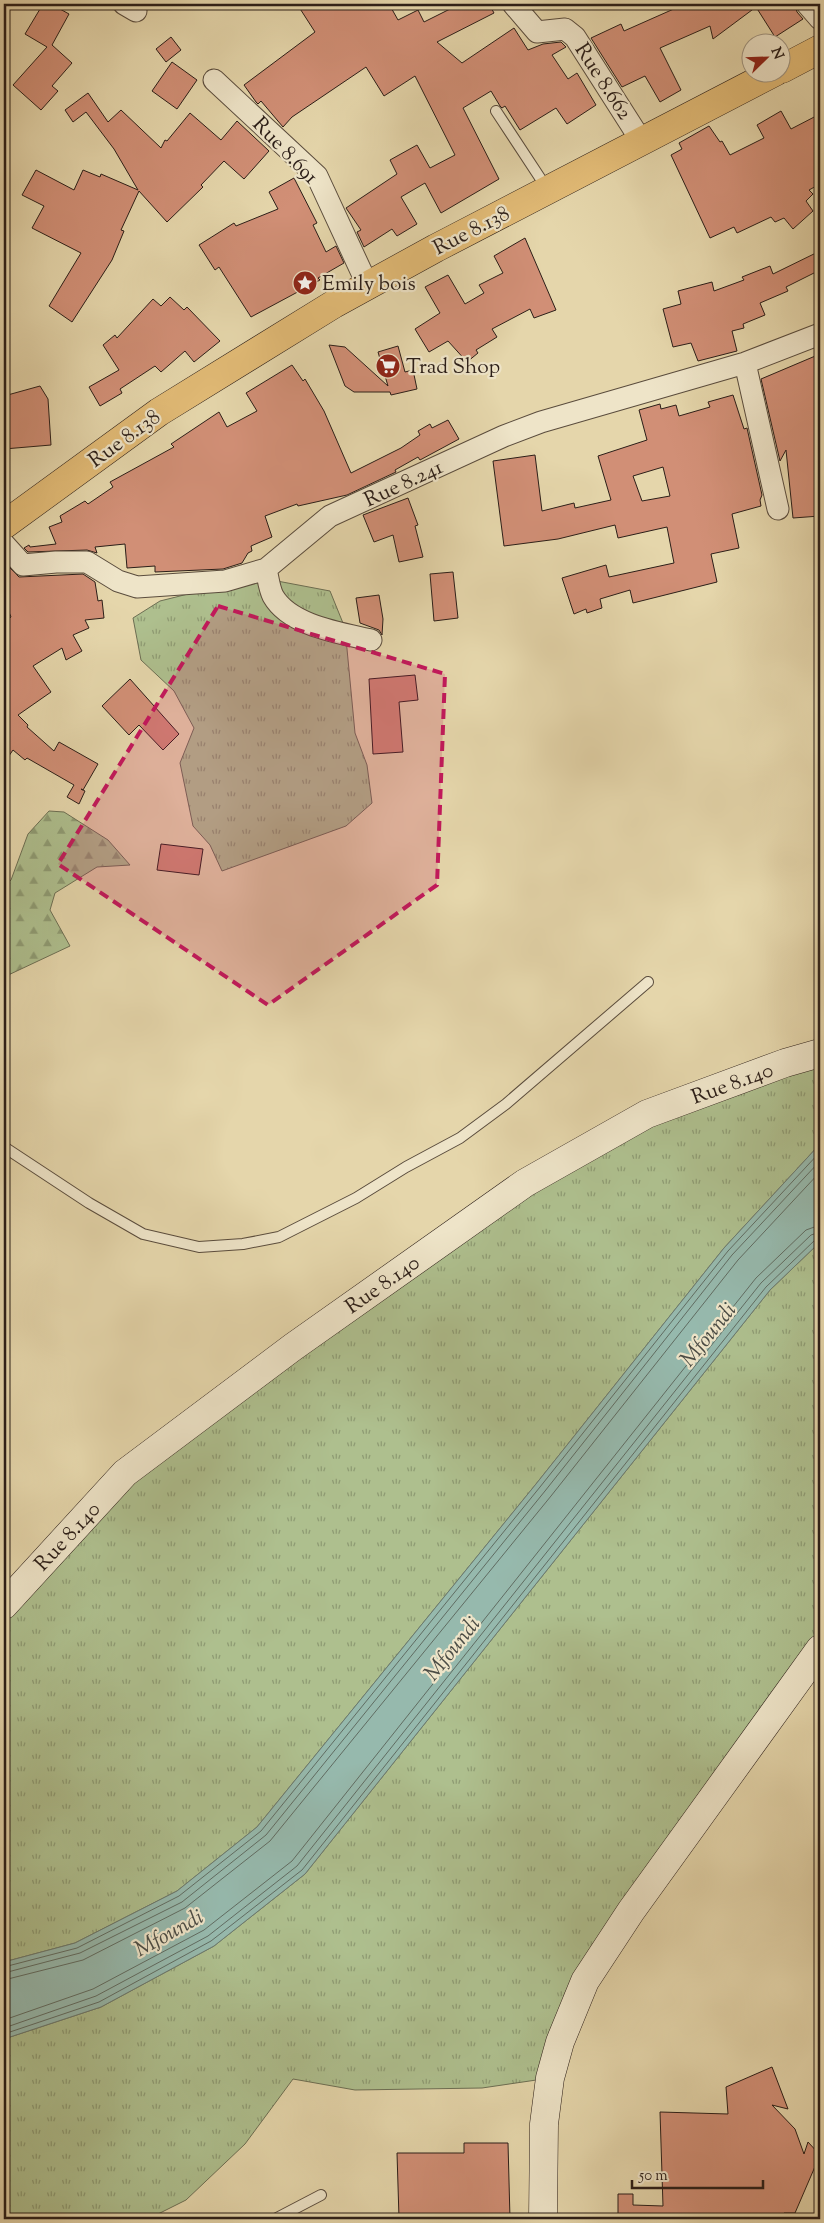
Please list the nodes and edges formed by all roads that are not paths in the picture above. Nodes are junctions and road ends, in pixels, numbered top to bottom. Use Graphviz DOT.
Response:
graph roads {
  1 [pos="513,4"];
  2 [pos="807,4"];
  3 [pos="820,19"];
  4 [pos="820,49"];
  5 [pos="792,64"];
  6 [pos="214,80"];
  7 [pos="756,82"];
  8 [pos="496,111"];
  9 [pos="642,142"];
  10 [pos="549,190"];
  11 [pos="368,286"];
  12 [pos="820,334"];
  13 [pos="745,363"];
  14 [pos="778,509"];
  15 [pos="4,525"];
  16 [pos="4,544"];
  17 [pos="266,569"];
  18 [pos="371,640"];
  19 [pos="648,982"];
  20 [pos="820,1054"];
  21 [pos="4,1147"];
  22 [pos="4,1605"];
  23 [pos="820,1649"];
  24 [pos="321,2195"];
  25 [pos="275,2219"];
  26 [pos="543,2219"];
  1 -- 9 [label="street, Rue 8.662"];
  2 -- 3 [label="street"];
  4 -- 5 [label="main road"];
  6 -- 11 [label="street, Rue 8.691"];
  7 -- 9 [label="main road, Rue 8.138"];
  8 -- 10 [label="lane"];
  9 -- 10 [label="main road, Rue 8.138"];
  10 -- 11 [label="main road, Rue 8.138"];
  11 -- 15 [label="main road, Rue 8.138"];
  12 -- 13 [label="street, Rue 8.241"];
  13 -- 14 [label="street"];
  13 -- 17 [label="street, Rue 8.241"];
  16 -- 17 [label="street, Rue 8.241"];
  17 -- 18 [label="street"];
  19 -- 21 [label="lane"];
  20 -- 22 [label="main road, Rue 8.140"];
  23 -- 26 [label="main road"];
  24 -- 25 [label="lane"];
}
